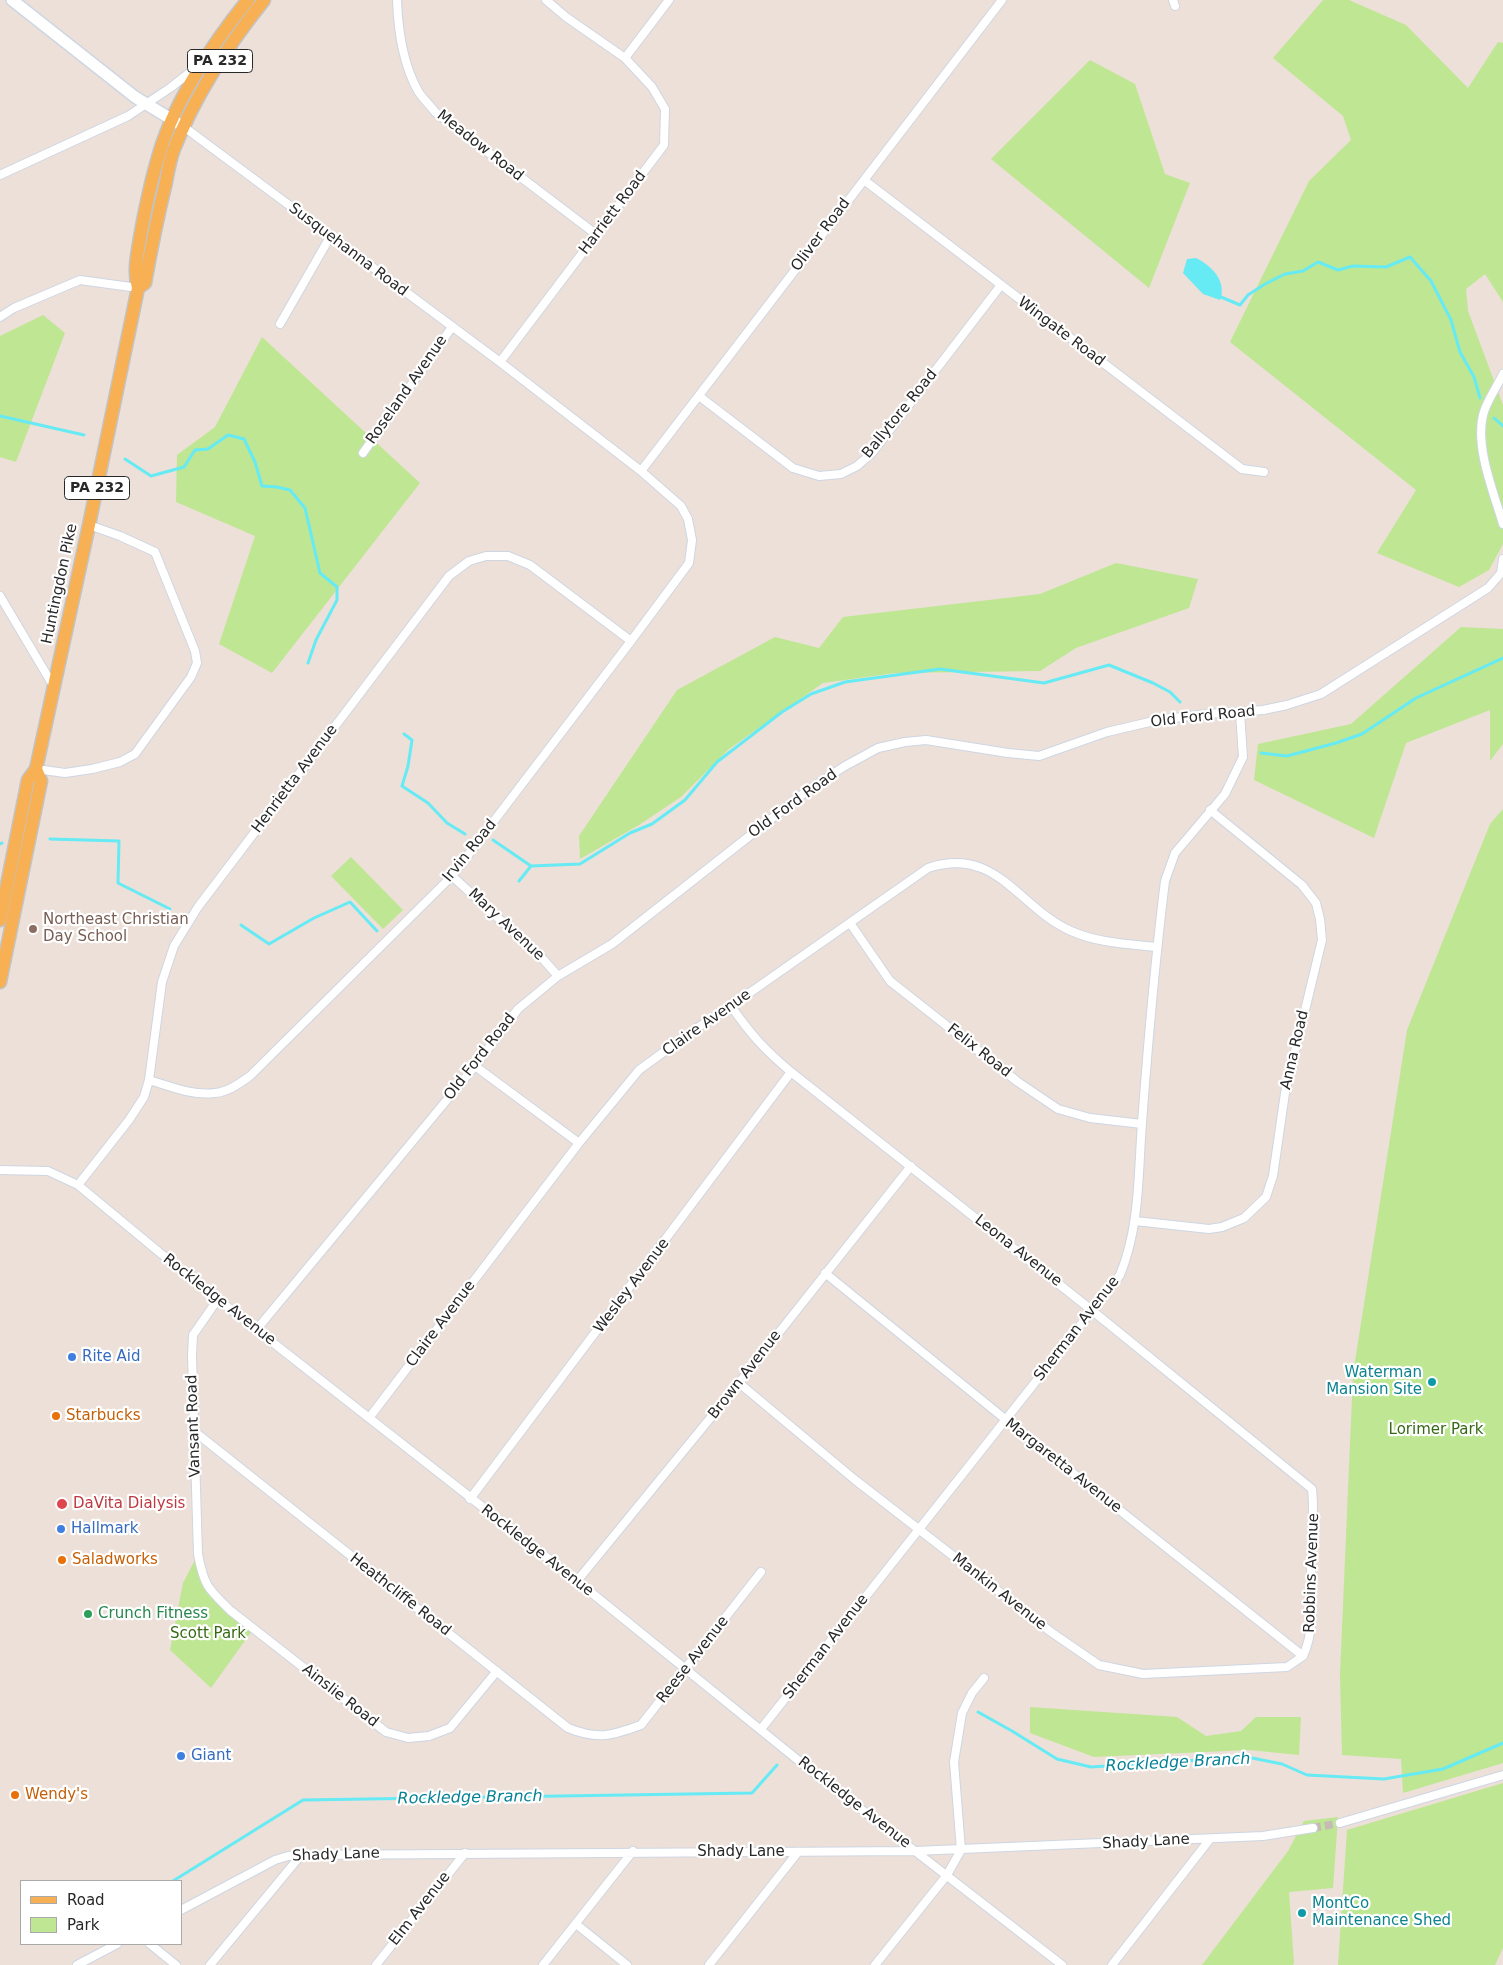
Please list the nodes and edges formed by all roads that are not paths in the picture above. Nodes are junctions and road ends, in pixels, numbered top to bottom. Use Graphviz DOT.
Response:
graph roads {
  1 [pos="12,0"];
  2 [pos="248,0"];
  3 [pos="264,0"];
  4 [pos="397,0"];
  5 [pos="546,0"];
  6 [pos="669,0"];
  7 [pos="1002,0"];
  8 [pos="625,58"];
  9 [pos="206,59"];
  10 [pos="146,104"];
  11 [pos="178,124"];
  12 [pos="0,175"];
  13 [pos="864,180"];
  14 [pos="597,235"];
  15 [pos="330,237"];
  16 [pos="1001,286"];
  17 [pos="138,288"];
  18 [pos="0,317"];
  19 [pos="280,324"];
  20 [pos="452,328"];
  21 [pos="500,362"];
  22 [pos="1503,374"];
  23 [pos="699,396"];
  24 [pos="362,453"];
  25 [pos="641,471"];
  26 [pos="1264,472"];
  27 [pos="681,506"];
  28 [pos="1503,524"];
  29 [pos="89,525"];
  30 [pos="1503,559"];
  31 [pos="0,596"];
  32 [pos="631,641"];
  33 [pos="54,687"];
  34 [pos="1240,712"];
  35 [pos="36,769"];
  36 [pos="1210,810"];
  37 [pos="452,876"];
  38 [pos="0,920"];
  39 [pos="850,923"];
  40 [pos="1157,947"];
  41 [pos="558,976"];
  42 [pos="0,982"];
  43 [pos="731,1006"];
  44 [pos="475,1066"];
  45 [pos="792,1072"];
  46 [pos="149,1080"];
  47 [pos="1142,1124"];
  48 [pos="578,1143"];
  49 [pos="910,1166"];
  50 [pos="0,1170"];
  51 [pos="78,1185"];
  52 [pos="1136,1221"];
  53 [pos="825,1273"];
  54 [pos="218,1299"];
  55 [pos="1093,1311"];
  56 [pos="257,1329"];
  57 [pos="739,1383"];
  58 [pos="369,1418"];
  59 [pos="1005,1420"];
  60 [pos="195,1432"];
  61 [pos="1312,1489"];
  62 [pos="470,1498"];
  63 [pos="919,1528"];
  64 [pos="761,1572"];
  65 [pos="577,1581"];
  66 [pos="208,1590"];
  67 [pos="1303,1656"];
  68 [pos="685,1670"];
  69 [pos="497,1671"];
  70 [pos="984,1678"];
  71 [pos="761,1729"];
  72 [pos="615,1735"];
  73 [pos="1503,1775"];
  74 [pos="1340,1823"];
  75 [pos="1313,1828"];
  76 [pos="1210,1839"];
  77 [pos="961,1850"];
  78 [pos="633,1851"];
  79 [pos="915,1851"];
  80 [pos="798,1852"];
  81 [pos="464,1853"];
  82 [pos="301,1855"];
  83 [pos="946,1875"];
  84 [pos="182,1909"];
  85 [pos="576,1924"];
  86 [pos="115,1945"];
  87 [pos="151,1945"];
  88 [pos="77,1965"];
  89 [pos="176,1965"];
  90 [pos="210,1965"];
  91 [pos="376,1965"];
  92 [pos="543,1965"];
  93 [pos="627,1965"];
  94 [pos="709,1965"];
  95 [pos="875,1965"];
  96 [pos="1062,1965"];
  97 [pos="1112,1965"];
  1 -- 10 [label="main road, Susquehanna Road"];
  2 -- 9 [label="main road, Huntingdon Pike / PA 232"];
  3 -- 11 [label="main road, Huntingdon Pike / PA 232"];
  4 -- 14 [label="street, Meadow Road"];
  5 -- 8 [label="street, Harriett Road"];
  6 -- 8 [label="street"];
  7 -- 13 [label="street, Oliver Road"];
  8 -- 14 [label="street, Harriett Road"];
  9 -- 10 [label="street"];
  9 -- 11 [label="main road, Huntingdon Pike / PA 232"];
  10 -- 11 [label="main road, Susquehanna Road"];
  10 -- 12 [label="street"];
  11 -- 15 [label="street, Susquehanna Road"];
  11 -- 17 [label="main road, Huntingdon Pike / PA 232"];
  13 -- 16 [label="street, Wingate Road"];
  13 -- 23 [label="street, Oliver Road"];
  14 -- 21 [label="street, Harriett Road"];
  15 -- 19 [label="street"];
  15 -- 20 [label="street, Susquehanna Road"];
  16 -- 23 [label="street, Ballytore Road"];
  16 -- 26 [label="street, Wingate Road"];
  17 -- 18 [label="street"];
  17 -- 29 [label="main road, Huntingdon Pike / PA 232"];
  20 -- 21 [label="street, Susquehanna Road"];
  20 -- 24 [label="street, Roseland Avenue"];
  21 -- 25 [label="street, Susquehanna Road"];
  22 -- 28 [label="street"];
  23 -- 25 [label="street, Oliver Road"];
  25 -- 27 [label="street, Susquehanna Road"];
  27 -- 32 [label="street, Irvin Road"];
  29 -- 33 [label="main road, Huntingdon Pike / PA 232"];
  29 -- 35 [label="street"];
  30 -- 34 [label="street, Old Ford Road"];
  31 -- 33 [label="street"];
  32 -- 37 [label="street, Irvin Road"];
  32 -- 46 [label="street, Henrietta Avenue"];
  33 -- 35 [label="main road, Huntingdon Pike / PA 232"];
  34 -- 36 [label="street, Sherman Avenue"];
  34 -- 41 [label="street, Old Ford Road"];
  35 -- 38 [label="main road, Huntingdon Pike / PA 232"];
  35 -- 42 [label="main road, Huntingdon Pike / PA 232"];
  36 -- 40 [label="street, Sherman Avenue"];
  36 -- 52 [label="street, Anna Road"];
  37 -- 41 [label="street, Mary Avenue"];
  37 -- 46 [label="street, Irvin Road"];
  39 -- 40 [label="street, Claire Avenue"];
  39 -- 43 [label="street, Claire Avenue"];
  39 -- 47 [label="street, Felix Road"];
  40 -- 47 [label="street, Sherman Avenue"];
  41 -- 44 [label="street, Old Ford Road"];
  43 -- 45 [label="street, Leona Avenue"];
  43 -- 48 [label="street, Claire Avenue"];
  44 -- 48 [label="street"];
  44 -- 56 [label="street, Old Ford Road"];
  45 -- 49 [label="street, Leona Avenue"];
  45 -- 62 [label="street, Wesley Avenue"];
  46 -- 51 [label="street, Henrietta Avenue"];
  47 -- 52 [label="street, Sherman Avenue"];
  48 -- 58 [label="street, Claire Avenue"];
  49 -- 53 [label="street, Brown Avenue"];
  49 -- 55 [label="street, Leona Avenue"];
  50 -- 51 [label="street, Rockledge Avenue"];
  51 -- 54 [label="street, Rockledge Avenue"];
  52 -- 55 [label="street, Sherman Avenue"];
  53 -- 57 [label="street, Brown Avenue"];
  53 -- 59 [label="street, Margaretta Avenue"];
  54 -- 56 [label="street, Rockledge Avenue"];
  54 -- 60 [label="street, Vansant Road"];
  55 -- 59 [label="street, Sherman Avenue"];
  55 -- 61 [label="street, Leona Avenue"];
  56 -- 58 [label="street, Rockledge Avenue"];
  57 -- 63 [label="street, Mankin Avenue"];
  57 -- 65 [label="street, Brown Avenue"];
  58 -- 62 [label="street, Rockledge Avenue"];
  59 -- 63 [label="street, Sherman Avenue"];
  59 -- 67 [label="street, Margaretta Avenue"];
  60 -- 66 [label="street, Vansant Road"];
  60 -- 69 [label="street, Heathcliffe Road"];
  61 -- 67 [label="street, Robbins Avenue"];
  62 -- 65 [label="street, Rockledge Avenue"];
  63 -- 67 [label="street, Mankin Avenue"];
  63 -- 71 [label="street, Sherman Avenue"];
  64 -- 68 [label="street, Reese Avenue"];
  65 -- 68 [label="street, Rockledge Avenue"];
  66 -- 69 [label="street, Ainslie Road"];
  68 -- 71 [label="street, Rockledge Avenue"];
  68 -- 72 [label="street, Reese Avenue"];
  69 -- 72 [label="street, Heathcliffe Road"];
  70 -- 77 [label="street"];
  71 -- 79 [label="street, Rockledge Avenue"];
  73 -- 74 [label="street"];
  75 -- 76 [label="street, Shady Lane"];
  76 -- 77 [label="street, Shady Lane"];
  76 -- 97 [label="street"];
  77 -- 79 [label="street, Shady Lane"];
  77 -- 83 [label="street"];
  78 -- 80 [label="street, Shady Lane"];
  78 -- 81 [label="street, Shady Lane"];
  78 -- 85 [label="street"];
  79 -- 80 [label="street, Shady Lane"];
  79 -- 83 [label="street, Rockledge Avenue"];
  80 -- 94 [label="street"];
  81 -- 82 [label="street, Shady Lane"];
  81 -- 91 [label="street, Elm Avenue"];
  82 -- 84 [label="street, Shady Lane"];
  82 -- 90 [label="street"];
  83 -- 95 [label="street"];
  83 -- 96 [label="street, Rockledge Avenue"];
  85 -- 92 [label="street"];
  85 -- 93 [label="street"];
  86 -- 88 [label="street"];
  87 -- 89 [label="street"];
}
